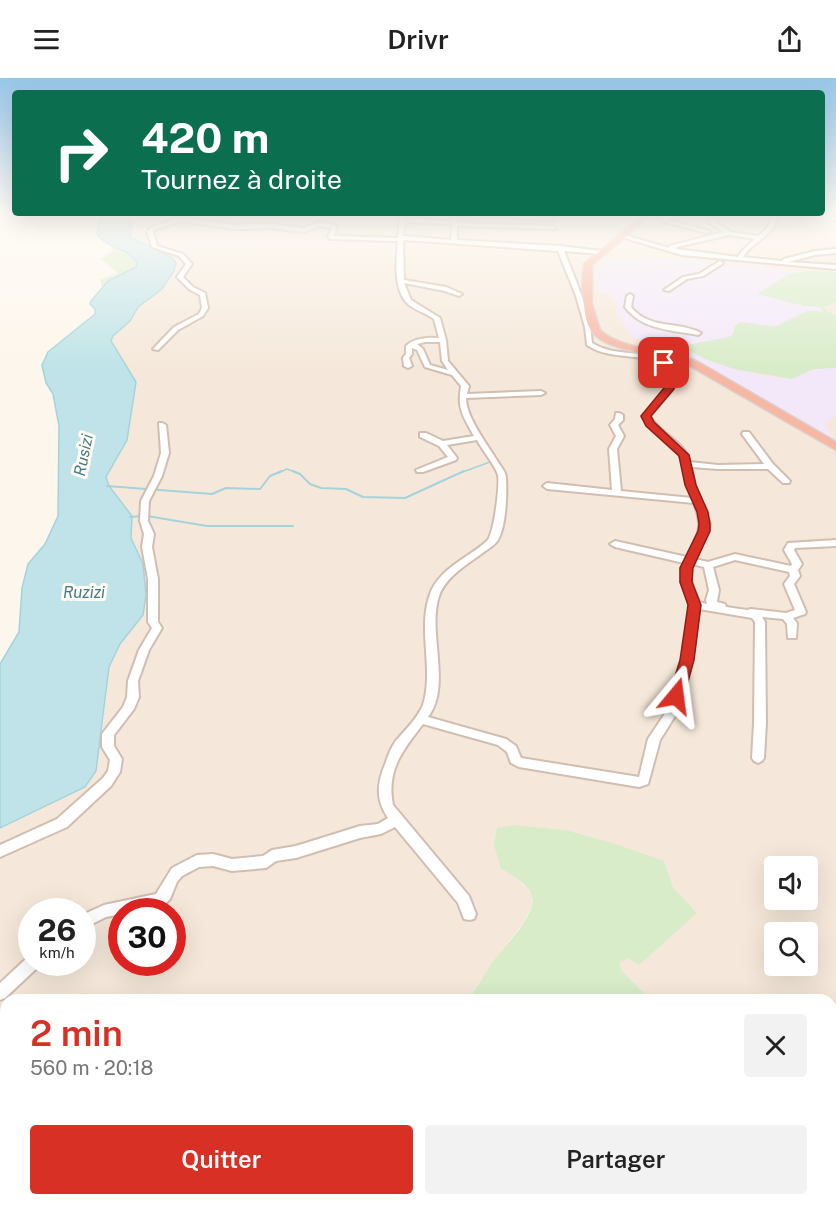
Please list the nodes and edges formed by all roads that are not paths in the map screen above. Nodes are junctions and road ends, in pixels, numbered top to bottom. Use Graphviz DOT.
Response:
graph roads {
  1 [pos="189,265"];
  2 [pos="402,265"];
  3 [pos="565,265"];
  4 [pos="588,265"];
  5 [pos="717,265"];
  6 [pos="805,265"];
  7 [pos="836,267"];
  8 [pos="402,280"];
  9 [pos="668,290"];
  10 [pos="459,294"];
  11 [pos="630,296"];
  12 [pos="698,333"];
  13 [pos="443,340"];
  14 [pos="411,344"];
  15 [pos="156,349"];
  16 [pos="408,366"];
  17 [pos="453,373"];
  18 [pos="541,393"];
  19 [pos="464,396"];
  20 [pos="619,415"];
  21 [pos="162,425"];
  22 [pos="746,434"];
  23 [pos="423,435"];
  24 [pos="480,437"];
  25 [pos="442,444"];
  26 [pos="836,447"];
  27 [pos="687,465"];
  28 [pos="770,466"];
  29 [pos="420,470"];
  30 [pos="786,481"];
  31 [pos="546,486"];
  32 [pos="617,493"];
  33 [pos="698,501"];
  34 [pos="836,543"];
  35 [pos="615,544"];
  36 [pos="690,562"];
  37 [pos="708,565"];
  38 [pos="793,570"];
  39 [pos="695,605"];
  40 [pos="786,616"];
  41 [pos="792,635"];
  42 [pos="422,719"];
  43 [pos="758,758"];
  44 [pos="396,819"];
  45 [pos="0,851"];
  46 [pos="469,914"];
  47 [pos="96,915"];
  48 [pos="18,976"];
  49 [pos="0,993"];
  1 -- 15 [label="street"];
  2 -- 8 [label="street"];
  3 -- 27 [label="street"];
  4 -- 26 [label="highway"];
  5 -- 9 [label="street"];
  6 -- 7 [label="street"];
  8 -- 10 [label="street"];
  8 -- 13 [label="street"];
  11 -- 12 [label="street"];
  13 -- 14 [label="street"];
  13 -- 17 [label="street"];
  14 -- 16 [label="street"];
  14 -- 17 [label="street"];
  17 -- 19 [label="street"];
  18 -- 19 [label="street"];
  19 -- 24 [label="street"];
  20 -- 32 [label="street"];
  21 -- 45 [label="street"];
  22 -- 28 [label="street"];
  23 -- 25 [label="street"];
  24 -- 25 [label="street"];
  24 -- 42 [label="street"];
  25 -- 29 [label="street"];
  27 -- 28 [label="street"];
  27 -- 33 [label="street"];
  28 -- 30 [label="street"];
  31 -- 32 [label="street"];
  32 -- 33 [label="street"];
  33 -- 36 [label="street"];
  34 -- 38 [label="street"];
  35 -- 36 [label="street"];
  36 -- 37 [label="street"];
  36 -- 39 [label="street"];
  37 -- 38 [label="street"];
  37 -- 40 [label="street"];
  38 -- 40 [label="street"];
  39 -- 42 [label="street"];
  39 -- 43 [label="street"];
  40 -- 41 [label="street"];
  42 -- 44 [label="street"];
  44 -- 46 [label="street"];
  44 -- 47 [label="street"];
  48 -- 49 [label="street"];
}
